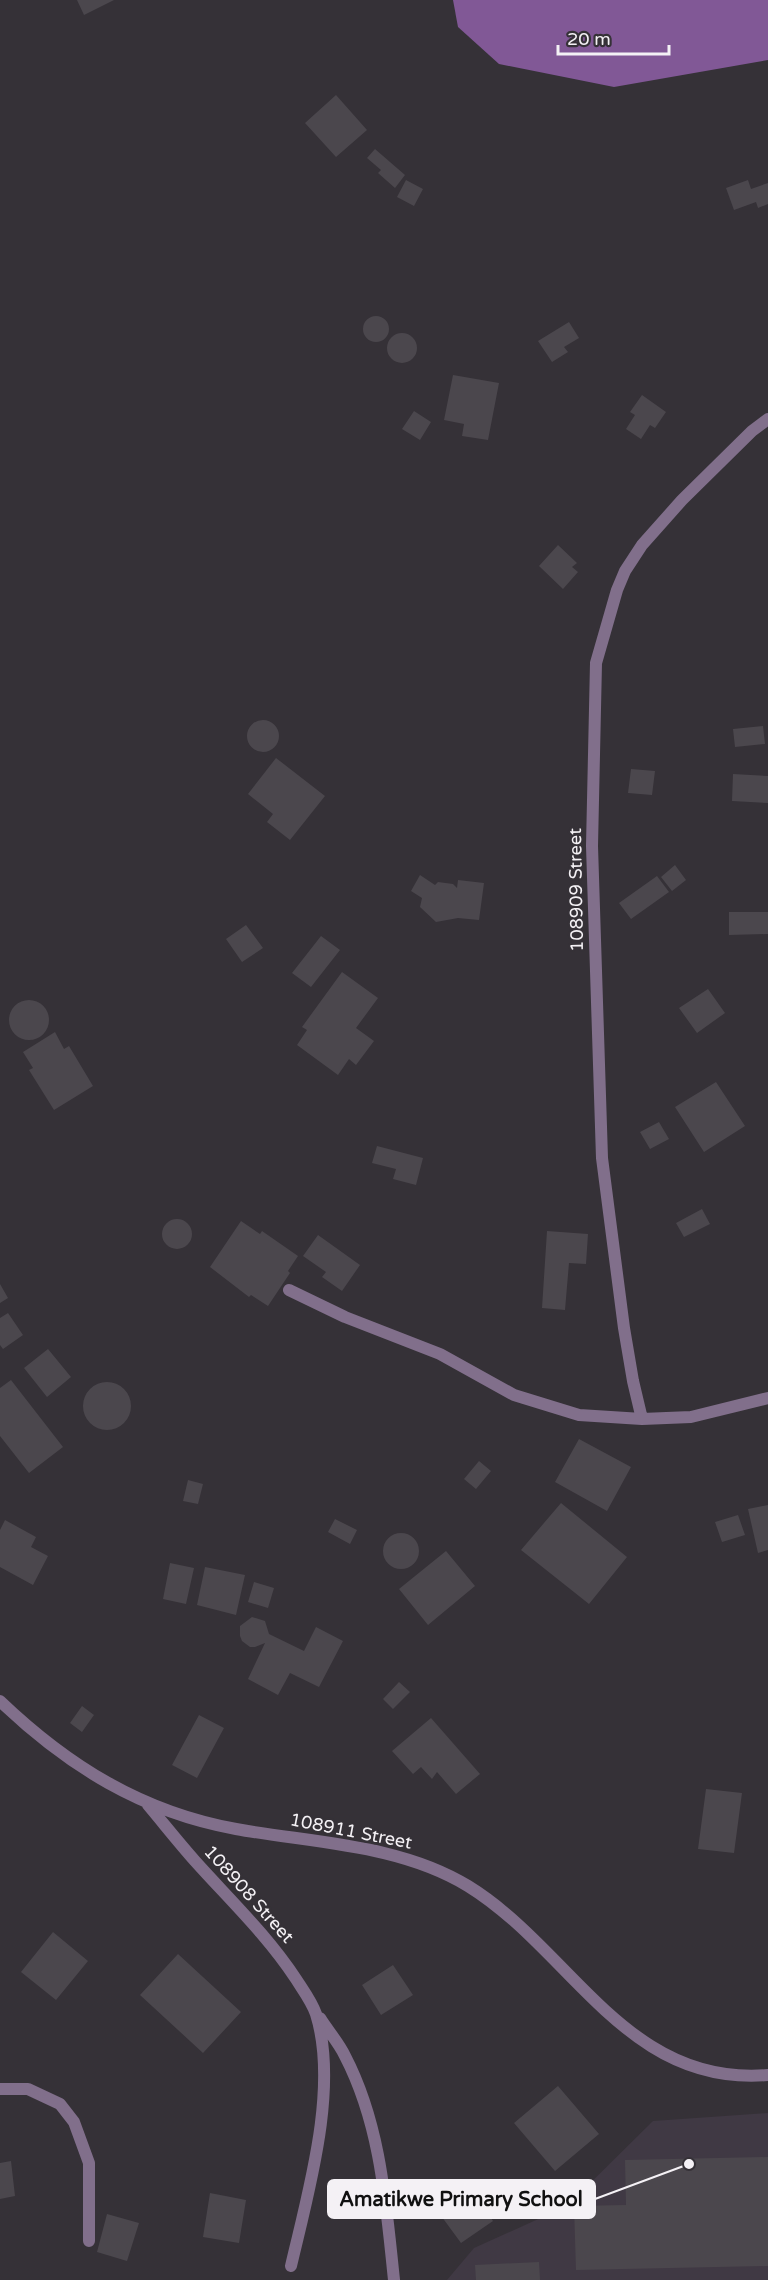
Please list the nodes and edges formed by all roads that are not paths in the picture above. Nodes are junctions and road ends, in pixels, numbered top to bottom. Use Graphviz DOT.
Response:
graph roads {
  1 [pos="768,419"];
  2 [pos="289,1290"];
  3 [pos="768,1398"];
  4 [pos="642,1419"];
  5 [pos="0,1701"];
  6 [pos="147,1804"];
  7 [pos="315,2012"];
  8 [pos="768,2075"];
  9 [pos="0,2089"];
  10 [pos="89,2241"];
  11 [pos="291,2266"];
  12 [pos="394,2280"];
  1 -- 4 [label="street, 108909 Street"];
  2 -- 4 [label="street"];
  3 -- 4 [label="street"];
  5 -- 6 [label="street, 108911 Street"];
  6 -- 7 [label="street, 108908 Street"];
  6 -- 8 [label="street, 108911 Street"];
  7 -- 11 [label="street, 108908 Street"];
  7 -- 12 [label="street, 108908 Street"];
  9 -- 10 [label="street"];
}
